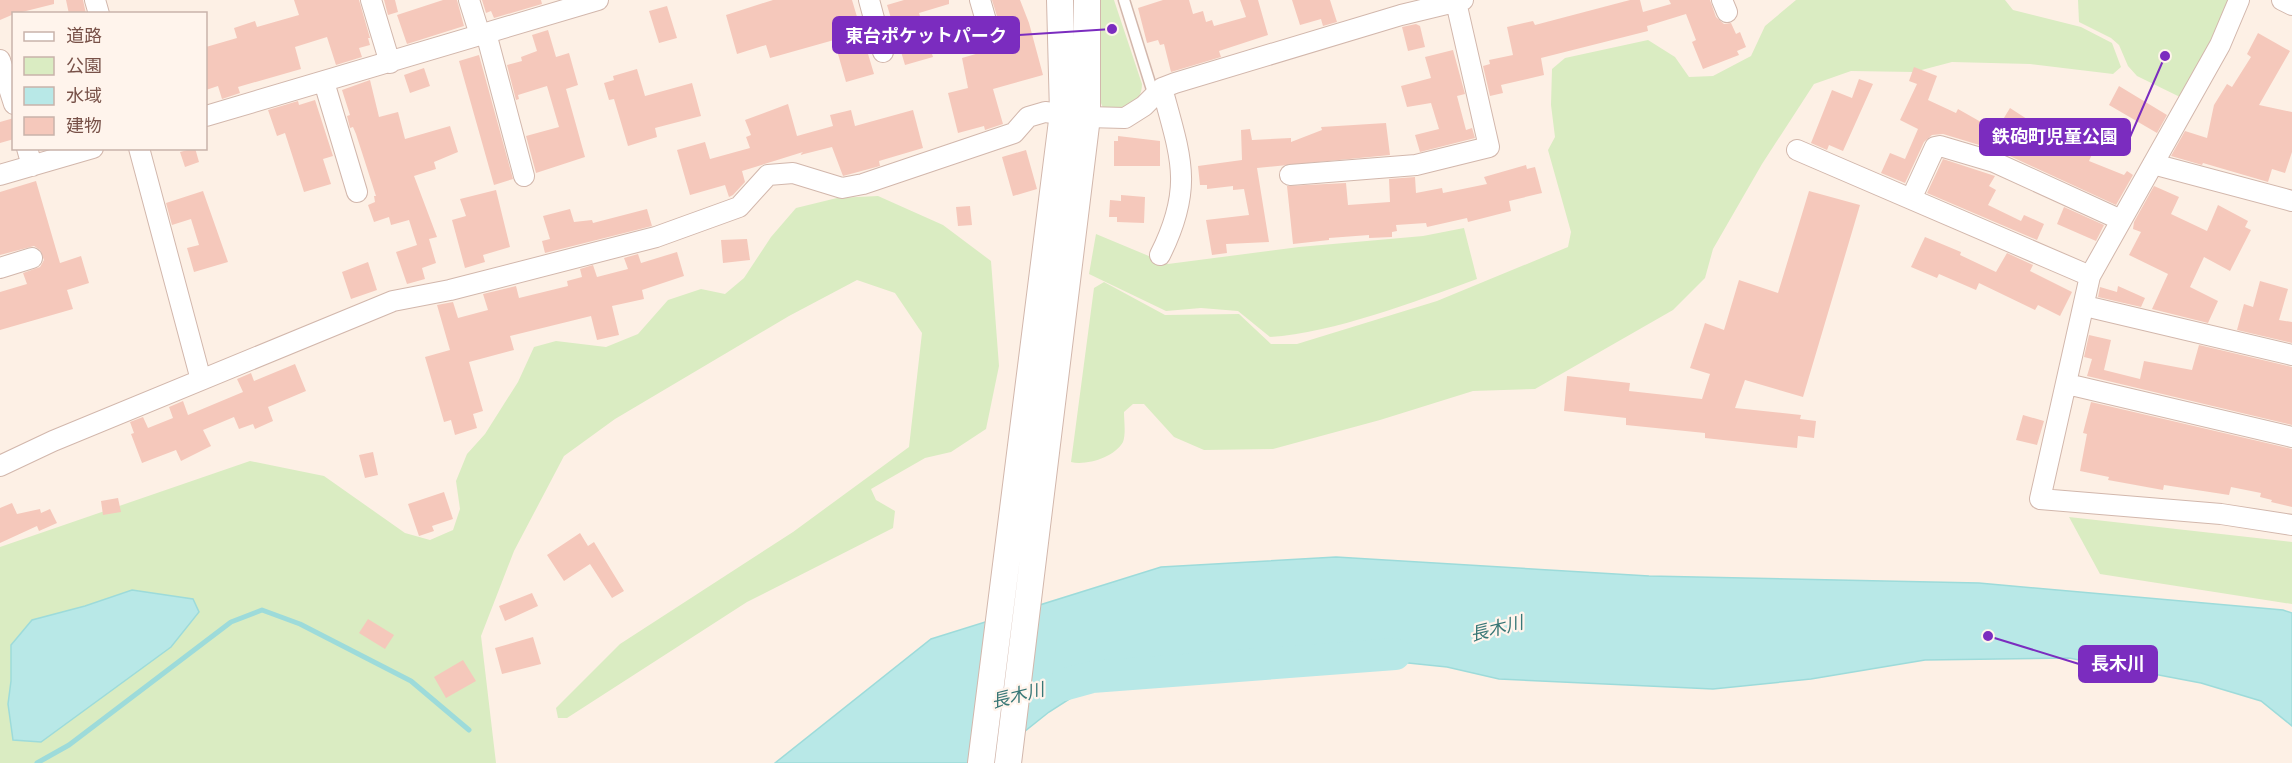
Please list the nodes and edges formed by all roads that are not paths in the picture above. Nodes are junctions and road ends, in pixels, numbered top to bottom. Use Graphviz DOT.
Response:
graph roads {
  1 [pos="371,0"];
  2 [pos="469,0"];
  3 [pos="598,0"];
  4 [pos="869,0"];
  5 [pos="980,0"];
  6 [pos="1059,0"];
  7 [pos="1087,0"];
  8 [pos="1124,0"];
  9 [pos="2239,0"];
  10 [pos="2282,0"];
  11 [pos="1460,1"];
  12 [pos="569,4"];
  13 [pos="2292,5"];
  14 [pos="483,34"];
  15 [pos="991,38"];
  16 [pos="883,52"];
  17 [pos="0,60"];
  18 [pos="390,63"];
  19 [pos="324,82"];
  20 [pos="1158,92"];
  21 [pos="12,98"];
  22 [pos="1075,115"];
  23 [pos="207,116"];
  24 [pos="79,150"];
  25 [pos="140,150"];
  26 [pos="1797,150"];
  27 [pos="30,157"];
  28 [pos="2153,164"];
  29 [pos="1290,175"];
  30 [pos="0,176"];
  31 [pos="524,176"];
  32 [pos="357,192"];
  33 [pos="2290,194"];
  34 [pos="1911,199"];
  35 [pos="2121,220"];
  36 [pos="1160,255"];
  37 [pos="32,258"];
  38 [pos="0,268"];
  39 [pos="2090,276"];
  40 [pos="2085,306"];
  41 [pos="2292,355"];
  42 [pos="201,380"];
  43 [pos="2067,384"];
  44 [pos="2292,437"];
  45 [pos="0,466"];
  46 [pos="2292,525"];
  47 [pos="981,763"];
  48 [pos="1008,763"];
  1 -- 18 [label="street"];
  2 -- 14 [label="street"];
  3 -- 12 [label="street"];
  4 -- 16 [label="street"];
  5 -- 15 [label="street"];
  6 -- 22 [label="street"];
  7 -- 22 [label="street"];
  8 -- 20 [label="lane"];
  9 -- 28 [label="street"];
  10 -- 13 [label="street"];
  11 -- 20 [label="street"];
  11 -- 29 [label="street"];
  12 -- 14 [label="street"];
  14 -- 18 [label="street"];
  14 -- 31 [label="street"];
  17 -- 21 [label="street"];
  18 -- 19 [label="street"];
  19 -- 23 [label="street"];
  19 -- 32 [label="street"];
  20 -- 22 [label="street"];
  20 -- 36 [label="street"];
  22 -- 42 [label="street"];
  22 -- 47 [label="street"];
  22 -- 48 [label="street"];
  24 -- 27 [label="street"];
  25 -- 42 [label="street"];
  26 -- 34 [label="street"];
  27 -- 30 [label="street"];
  28 -- 33 [label="street"];
  28 -- 35 [label="street"];
  34 -- 35 [label="street"];
  34 -- 39 [label="street"];
  35 -- 39 [label="street"];
  37 -- 38 [label="street"];
  39 -- 40 [label="street"];
  40 -- 41 [label="street"];
  40 -- 43 [label="street"];
  42 -- 45 [label="street"];
  43 -- 44 [label="street"];
  43 -- 46 [label="street"];
}
